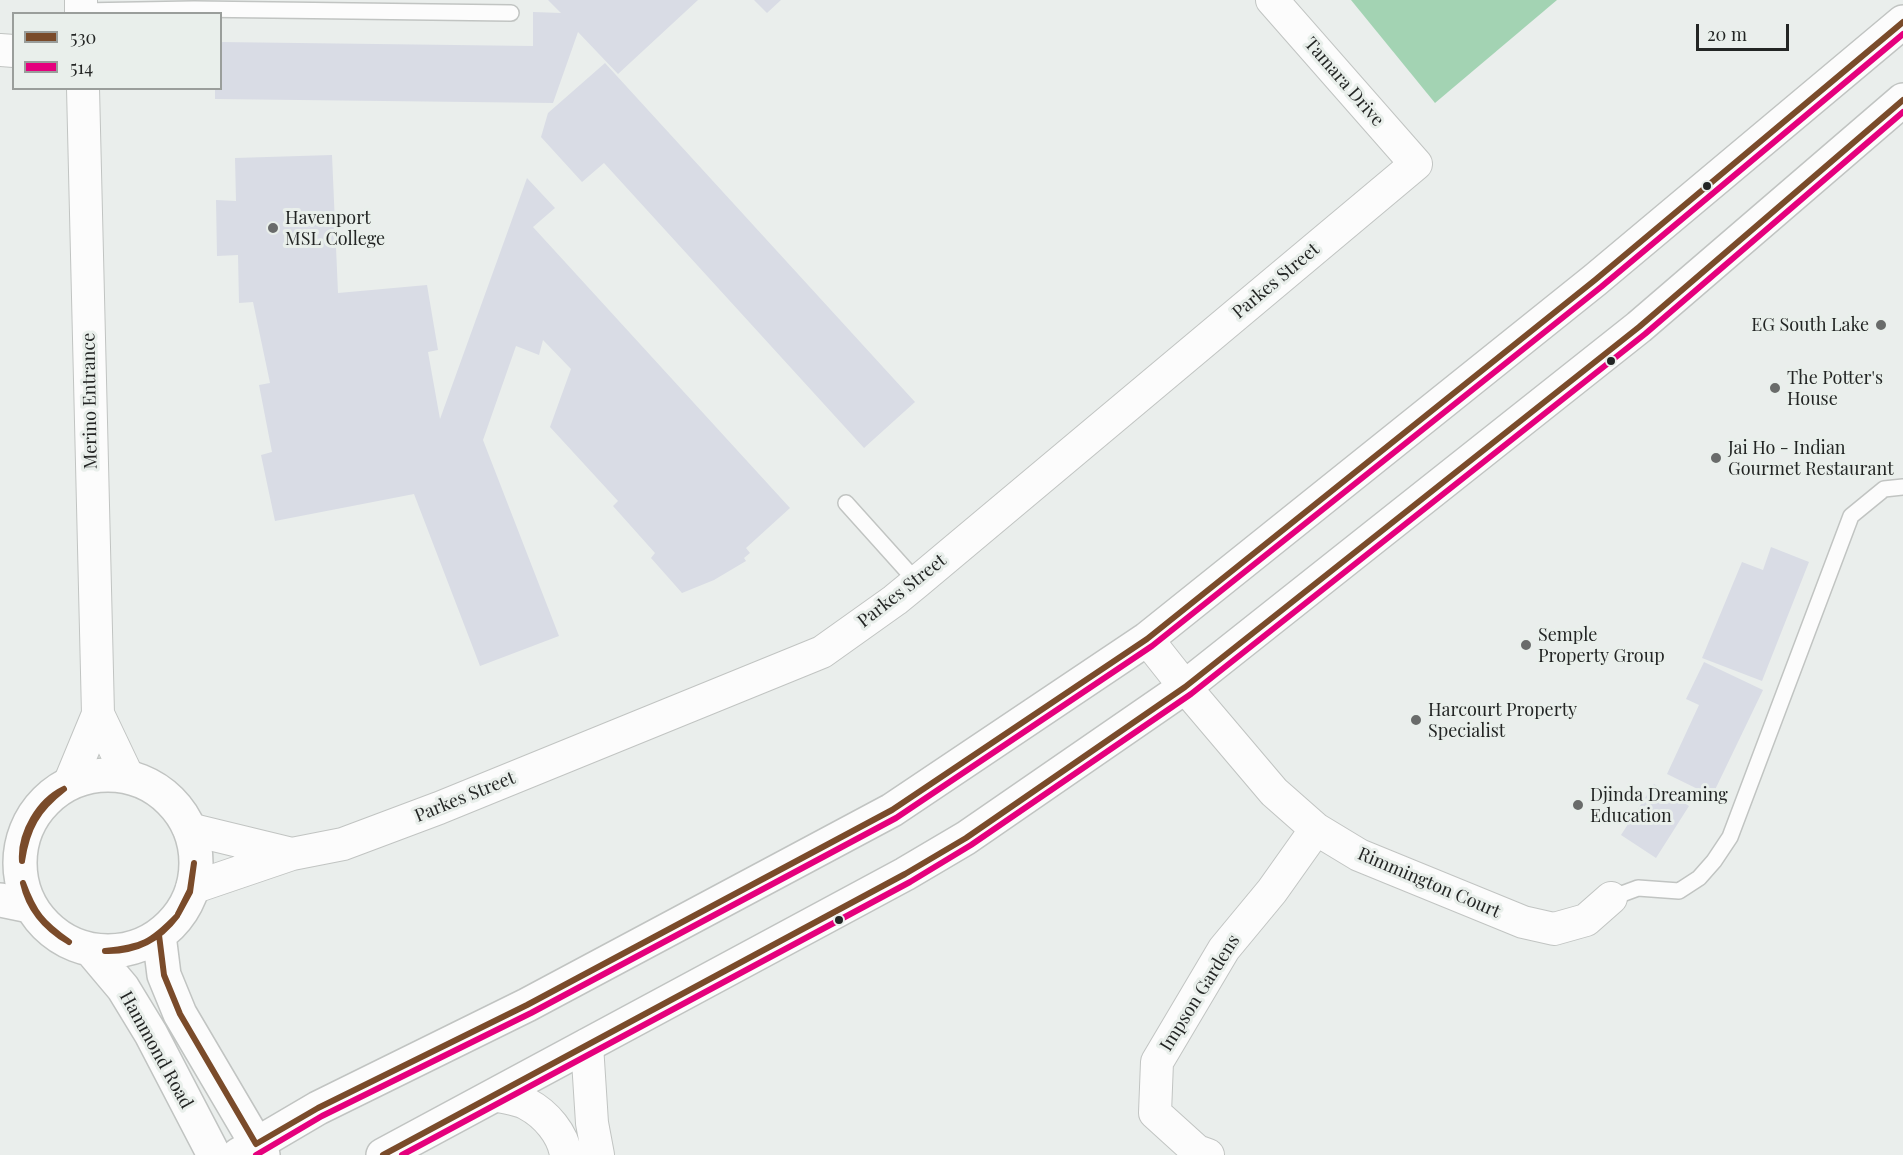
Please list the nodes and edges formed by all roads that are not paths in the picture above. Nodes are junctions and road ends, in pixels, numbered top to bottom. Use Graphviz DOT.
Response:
graph roads {
  1 [pos="1272,0"];
  2 [pos="194,7"];
  3 [pos="81,8"];
  4 [pos="511,13"];
  5 [pos="1903,22"];
  6 [pos="82,90"];
  7 [pos="1903,100"];
  8 [pos="1416,164"];
  9 [pos="1903,488"];
  10 [pos="846,503"];
  11 [pos="917,582"];
  12 [pos="1147,639"];
  13 [pos="1185,687"];
  14 [pos="98,714"];
  15 [pos="128,777"];
  16 [pos="69,784"];
  17 [pos="42,805"];
  18 [pos="189,829"];
  19 [pos="1316,829"];
  20 [pos="0,834"];
  21 [pos="292,854"];
  22 [pos="192,888"];
  23 [pos="1611,898"];
  24 [pos="15,903"];
  25 [pos="159,935"];
  26 [pos="91,950"];
  27 [pos="587,1045"];
  28 [pos="495,1095"];
  29 [pos="252,1151"];
  30 [pos="214,1155"];
  31 [pos="383,1155"];
  32 [pos="567,1155"];
  33 [pos="598,1155"];
  34 [pos="1208,1155"];
  1 -- 8 [label="street, Tamara Drive"];
  2 -- 3 [label="lane"];
  2 -- 4 [label="lane"];
  5 -- 12 [label="main road"];
  6 -- 14 [label="street, Merino Entrance"];
  7 -- 13 [label="main road"];
  8 -- 11 [label="street, Parkes Street"];
  9 -- 23 [label="lane"];
  10 -- 11 [label="lane"];
  11 -- 21 [label="street, Parkes Street"];
  12 -- 13 [label="street, Rimmington Court"];
  12 -- 29 [label="main road"];
  13 -- 19 [label="street, Rimmington Court"];
  13 -- 27 [label="main road"];
  14 -- 15 [label="street, Merino Entrance"];
  14 -- 16 [label="street, Merino Entrance"];
  15 -- 16 [label="main road"];
  15 -- 18 [label="main road"];
  16 -- 17 [label="main road"];
  17 -- 20 [label="main road"];
  17 -- 24 [label="main road"];
  18 -- 21 [label="street, Parkes Street"];
  18 -- 22 [label="main road"];
  19 -- 23 [label="street, Rimmington Court"];
  19 -- 34 [label="street, Impson Gardens"];
  21 -- 22 [label="street, Parkes Street"];
  22 -- 25 [label="main road"];
  24 -- 26 [label="main road"];
  25 -- 26 [label="main road"];
  25 -- 29 [label="main road"];
  26 -- 30 [label="main road, Hammond Road"];
  27 -- 28 [label="main road"];
  27 -- 33 [label="street"];
  28 -- 31 [label="main road"];
  28 -- 32 [label="street"];
}
